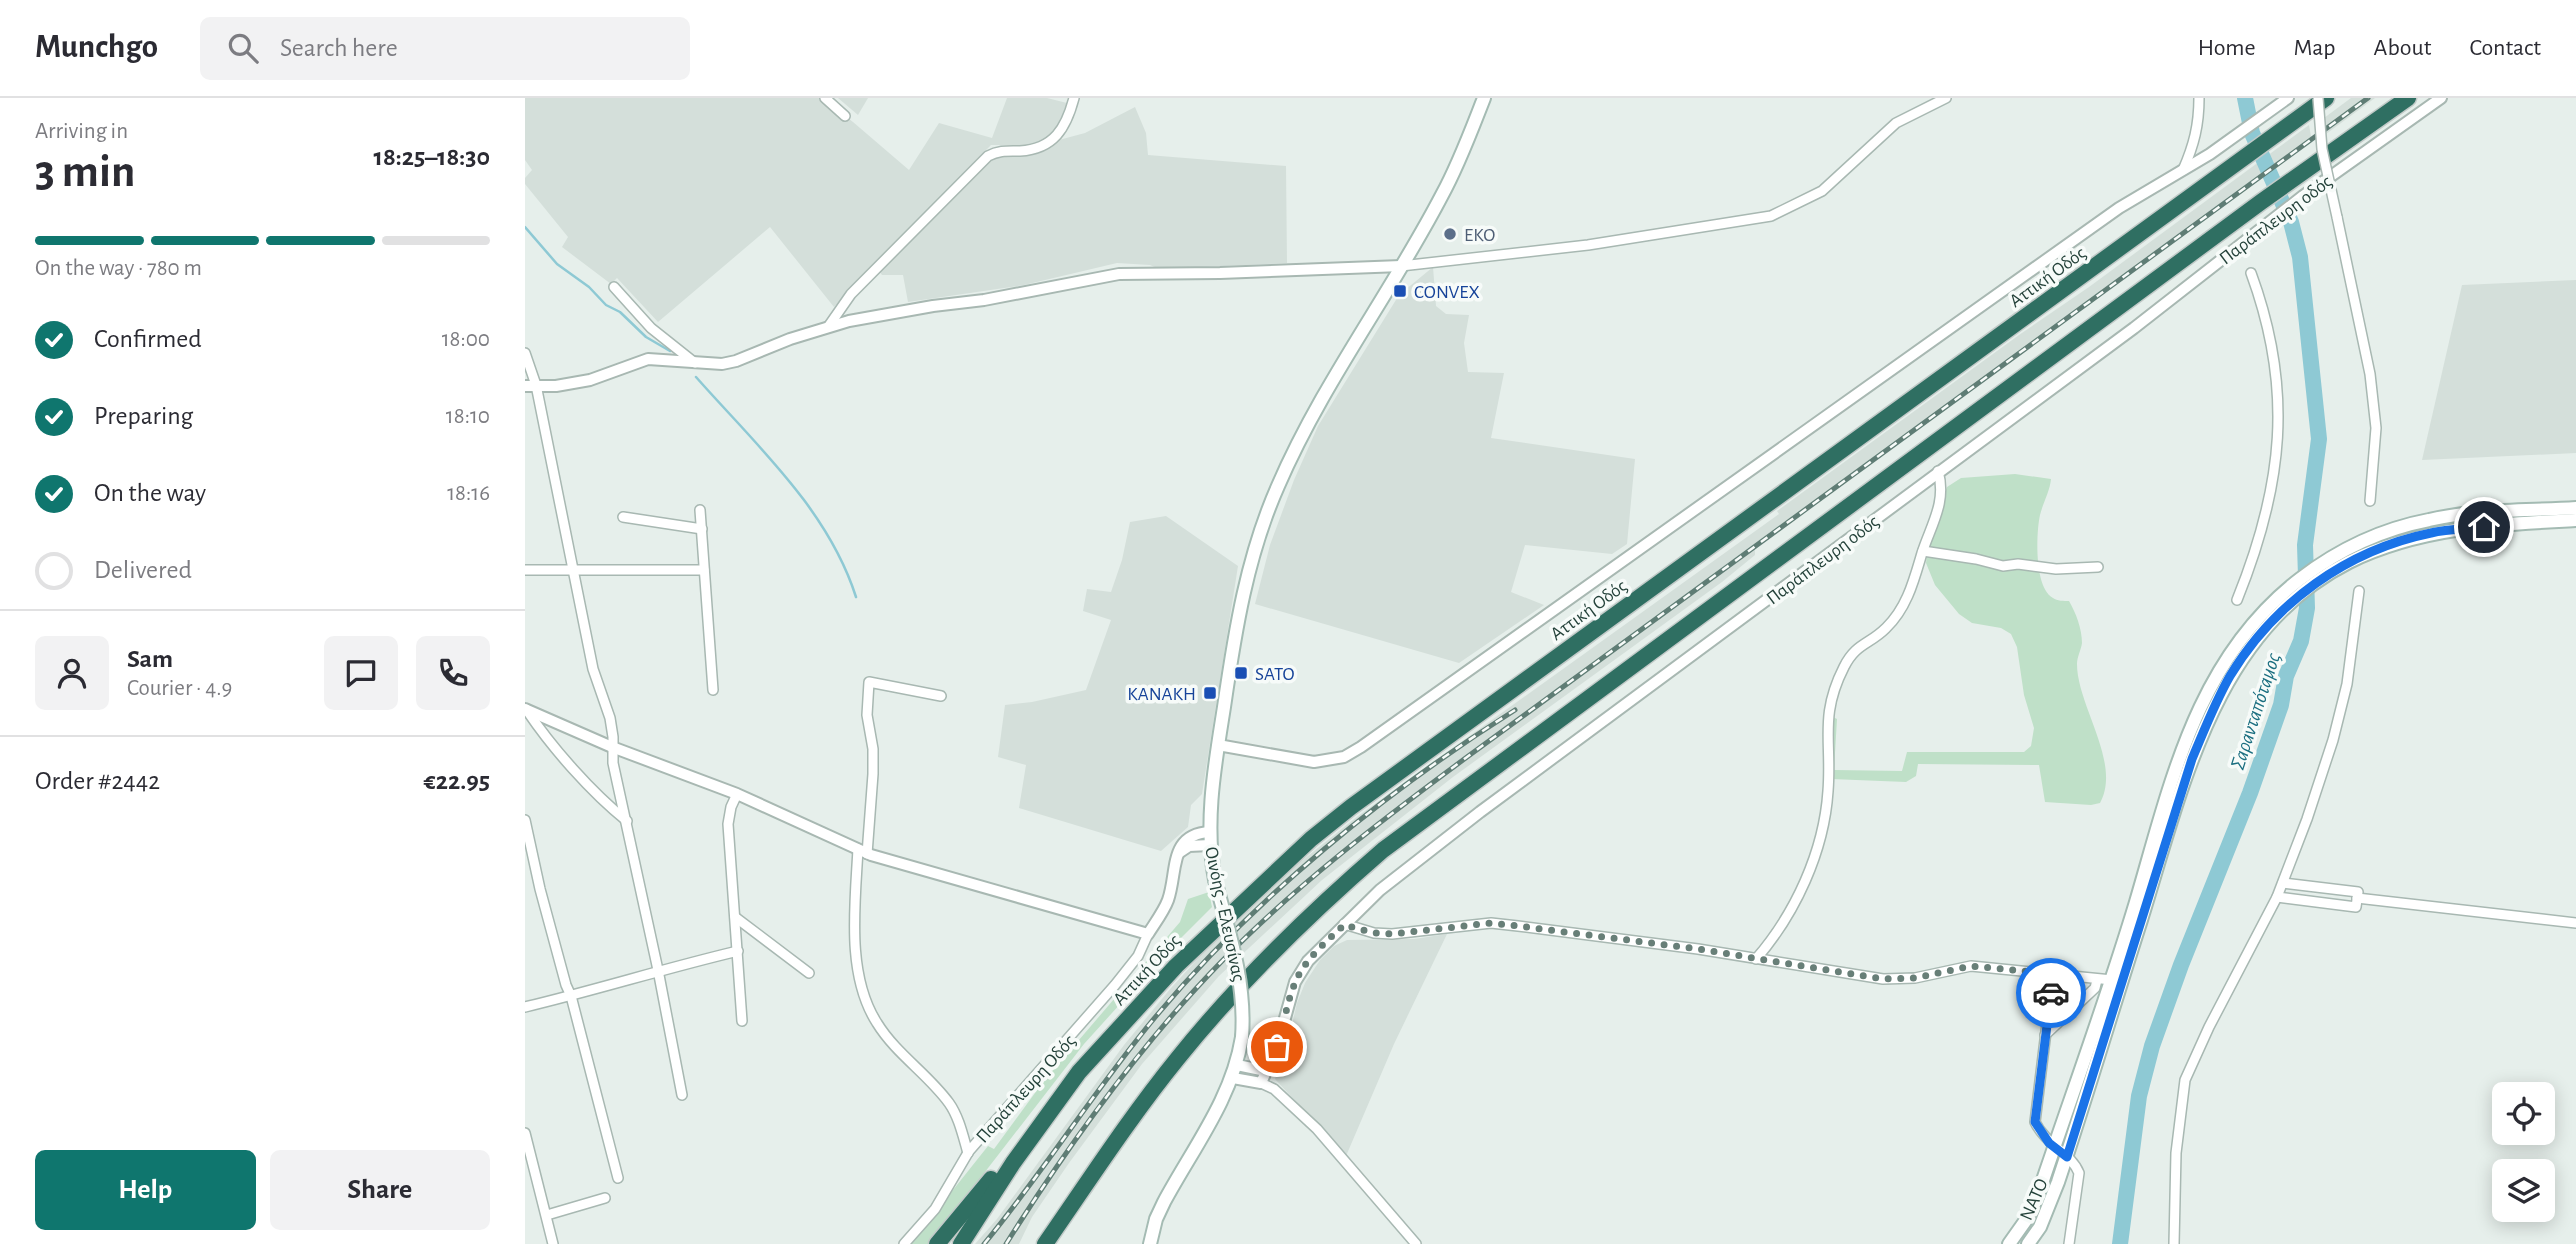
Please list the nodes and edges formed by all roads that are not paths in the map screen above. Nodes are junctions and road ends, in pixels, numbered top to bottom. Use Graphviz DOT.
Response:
graph roads {
  1 [pos="825,98"];
  2 [pos="1074,98"];
  3 [pos="1484,98"];
  4 [pos="1946,98"];
  5 [pos="2199,98"];
  6 [pos="2318,98"];
  7 [pos="2326,98"];
  8 [pos="2408,98"];
  9 [pos="2441,98"];
  10 [pos="2286,100"];
  11 [pos="845,116"];
  12 [pos="2183,170"];
  13 [pos="1401,266"];
  14 [pos="2251,273"];
  15 [pos="614,288"];
  16 [pos="828,327"];
  17 [pos="525,353"];
  18 [pos="695,362"];
  19 [pos="531,386"];
  20 [pos="1938,471"];
  21 [pos="2370,501"];
  22 [pos="2576,508"];
  23 [pos="700,510"];
  24 [pos="623,517"];
  25 [pos="2576,520"];
  26 [pos="702,530"];
  27 [pos="1923,551"];
  28 [pos="2344,558"];
  29 [pos="2098,566"];
  30 [pos="572,569"];
  31 [pos="525,570"];
  32 [pos="703,570"];
  33 [pos="2359,592"];
  34 [pos="2237,600"];
  35 [pos="2269,615"];
  36 [pos="713,690"];
  37 [pos="941,696"];
  38 [pos="525,709"];
  39 [pos="1218,745"];
  40 [pos="613,747"];
  41 [pos="737,794"];
  42 [pos="525,820"];
  43 [pos="627,821"];
  44 [pos="527,837"];
  45 [pos="1210,838"];
  46 [pos="862,851"];
  47 [pos="2283,883"];
  48 [pos="2277,897"];
  49 [pos="2357,899"];
  50 [pos="735,918"];
  51 [pos="2576,923"];
  52 [pos="1344,925"];
  53 [pos="1148,933"];
  54 [pos="738,951"];
  55 [pos="1756,959"];
  56 [pos="658,970"];
  57 [pos="809,973"];
  58 [pos="2053,974"];
  59 [pos="2097,980"];
  60 [pos="2112,980"];
  61 [pos="571,996"];
  62 [pos="525,1007"];
  63 [pos="742,1021"];
  64 [pos="2045,1035"];
  65 [pos="1237,1065"];
  66 [pos="1266,1071"];
  67 [pos="1233,1078"];
  68 [pos="1261,1083"];
  69 [pos="682,1095"];
  70 [pos="525,1133"];
  71 [pos="2054,1147"];
  72 [pos="968,1153"];
  73 [pos="1105,1157"];
  74 [pos="2067,1157"];
  75 [pos="1013,1163"];
  76 [pos="618,1178"];
  77 [pos="605,1199"];
  78 [pos="547,1215"];
  79 [pos="553,1244"];
  80 [pos="904,1244"];
  81 [pos="937,1244"];
  82 [pos="961,1244"];
  83 [pos="1045,1244"];
  84 [pos="1056,1244"];
  85 [pos="1150,1244"];
  86 [pos="1416,1244"];
  87 [pos="2009,1244"];
  88 [pos="2028,1244"];
  89 [pos="2069,1244"];
  90 [pos="2175,1244"];
  1 -- 11 [label="street"];
  2 -- 16 [label="street"];
  3 -- 13 [label="main road, Οινόης - Ελευσίνας"];
  4 -- 13 [label="street"];
  5 -- 12 [label="street"];
  6 -- 21 [label="street, bridge"];
  7 -- 75 [label="highway, Αττική Οδός"];
  8 -- 73 [label="highway"];
  9 -- 20 [label="street, Παράπλευρη οδός"];
  10 -- 12 [label="street"];
  12 -- 39 [label="street"];
  13 -- 16 [label="street"];
  13 -- 39 [label="main road, Οινόης - Ελευσίνας"];
  14 -- 34 [label="street"];
  15 -- 18 [label="street"];
  16 -- 18 [label="street"];
  17 -- 19 [label="street"];
  18 -- 19 [label="street"];
  19 -- 30 [label="street"];
  20 -- 27 [label="street"];
  20 -- 52 [label="street, Παράπλευρη οδός"];
  22 -- 28 [label="main road, ΝΑΤΟ"];
  23 -- 26 [label="street"];
  24 -- 26 [label="street"];
  25 -- 28 [label="main road, ΝΑΤΟ"];
  26 -- 32 [label="street"];
  27 -- 29 [label="street"];
  27 -- 55 [label="street"];
  28 -- 35 [label="main road, ΝΑΤΟ"];
  30 -- 31 [label="street"];
  30 -- 32 [label="street"];
  30 -- 40 [label="street"];
  32 -- 36 [label="street"];
  33 -- 47 [label="street"];
  35 -- 60 [label="main road, ΝΑΤΟ"];
  35 -- 74 [label="main road, ΝΑΤΟ"];
  37 -- 46 [label="street"];
  38 -- 40 [label="street"];
  38 -- 43 [label="street"];
  39 -- 45 [label="main road, Οινόης - Ελευσίνας"];
  40 -- 41 [label="street"];
  40 -- 43 [label="street"];
  41 -- 46 [label="street"];
  41 -- 50 [label="street"];
  42 -- 44 [label="street"];
  43 -- 56 [label="street"];
  44 -- 61 [label="street"];
  45 -- 53 [label="street"];
  45 -- 65 [label="main road, Οινόης - Ελευσίνας, bridge"];
  46 -- 53 [label="street"];
  46 -- 72 [label="street"];
  47 -- 48 [label="street"];
  47 -- 49 [label="street"];
  48 -- 49 [label="street"];
  48 -- 90 [label="street"];
  49 -- 51 [label="street"];
  50 -- 54 [label="street"];
  50 -- 57 [label="street"];
  52 -- 55 [label="street"];
  52 -- 66 [label="street, Παράπλευρη οδός"];
  53 -- 72 [label="street, Παράπλευρη Οδός"];
  54 -- 56 [label="street"];
  54 -- 63 [label="street"];
  55 -- 58 [label="street"];
  56 -- 61 [label="street"];
  56 -- 69 [label="street"];
  58 -- 59 [label="street"];
  58 -- 64 [label="street"];
  59 -- 60 [label="street"];
  59 -- 64 [label="street"];
  60 -- 71 [label="main road, ΝΑΤΟ"];
  61 -- 62 [label="street"];
  61 -- 76 [label="street"];
  64 -- 71 [label="street"];
  65 -- 66 [label="street"];
  65 -- 67 [label="main road, Οινόης - Ελευσίνας"];
  66 -- 68 [label="street, Παράπλευρη οδός"];
  67 -- 68 [label="street"];
  67 -- 85 [label="main road, Οινόης - Ελευσίνας"];
  68 -- 86 [label="street"];
  70 -- 78 [label="street"];
  71 -- 74 [label="street"];
  71 -- 87 [label="main road, ΝΑΤΟ"];
  72 -- 80 [label="street, Παράπλευρη Οδός"];
  73 -- 83 [label="highway"];
  73 -- 84 [label="highway"];
  74 -- 88 [label="main road, ΝΑΤΟ"];
  74 -- 89 [label="street"];
  75 -- 81 [label="highway"];
  75 -- 82 [label="highway, Αττική Οδός"];
  77 -- 78 [label="street"];
  78 -- 79 [label="street"];
}
